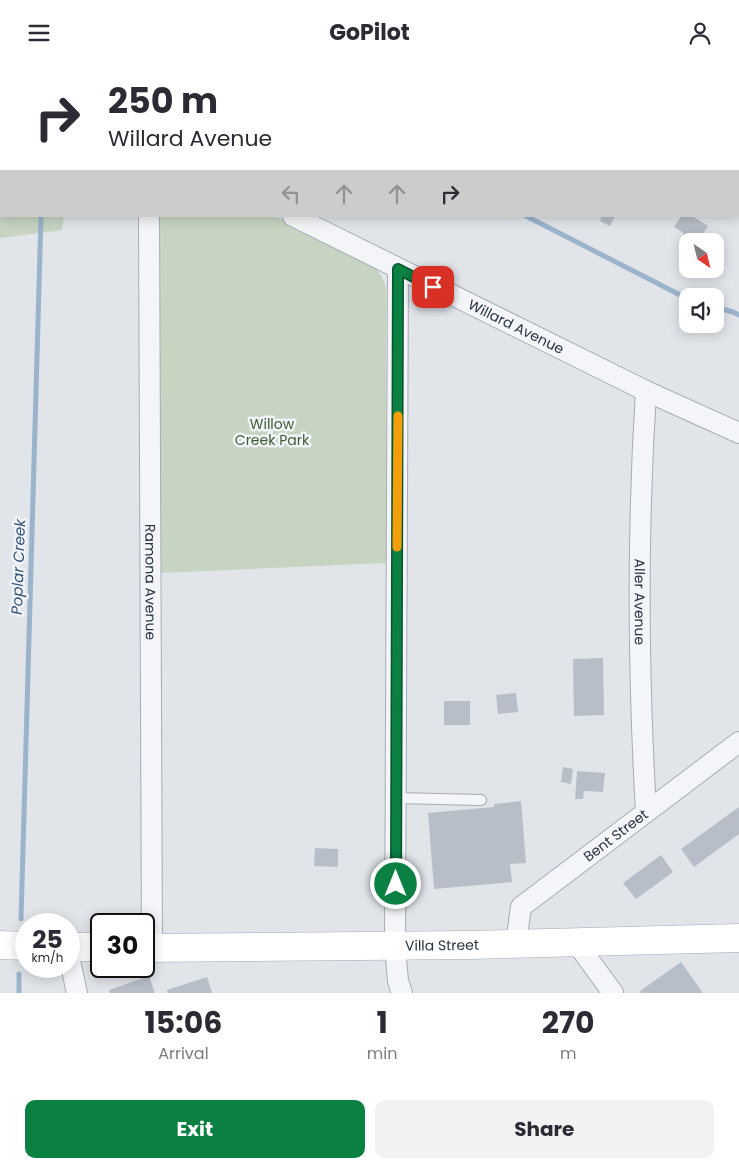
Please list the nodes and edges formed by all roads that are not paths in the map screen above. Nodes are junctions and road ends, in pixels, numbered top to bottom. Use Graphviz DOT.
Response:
graph roads {
  1 [pos="150,217"];
  2 [pos="295,217"];
  3 [pos="398,269"];
  4 [pos="646,391"];
  5 [pos="739,433"];
  6 [pos="739,742"];
  7 [pos="396,798"];
  8 [pos="480,800"];
  9 [pos="646,812"];
  10 [pos="148,913"];
  11 [pos="739,938"];
  12 [pos="575,941"];
  13 [pos="516,943"];
  14 [pos="0,945"];
  15 [pos="15,946"];
  16 [pos="396,946"];
  17 [pos="155,948"];
  18 [pos="74,978"];
  19 [pos="77,993"];
  20 [pos="402,993"];
  21 [pos="614,993"];
  1 -- 10 [label="street, Ramona Avenue"];
  2 -- 3 [label="street, Willard Avenue"];
  3 -- 4 [label="street, Willard Avenue"];
  3 -- 7 [label="street"];
  4 -- 5 [label="street, Willard Avenue"];
  4 -- 9 [label="street, Aller Avenue"];
  6 -- 9 [label="street, Bent Street"];
  7 -- 8 [label="lane"];
  7 -- 16 [label="street"];
  9 -- 13 [label="street, Bent Street"];
  11 -- 12 [label="main road, Villa Street"];
  12 -- 13 [label="main road, Villa Street"];
  12 -- 21 [label="street"];
  13 -- 16 [label="main road, Villa Street"];
  14 -- 15 [label="main road"];
  16 -- 17 [label="main road, Villa Street"];
  16 -- 20 [label="street"];
  18 -- 19 [label="street"];
}
